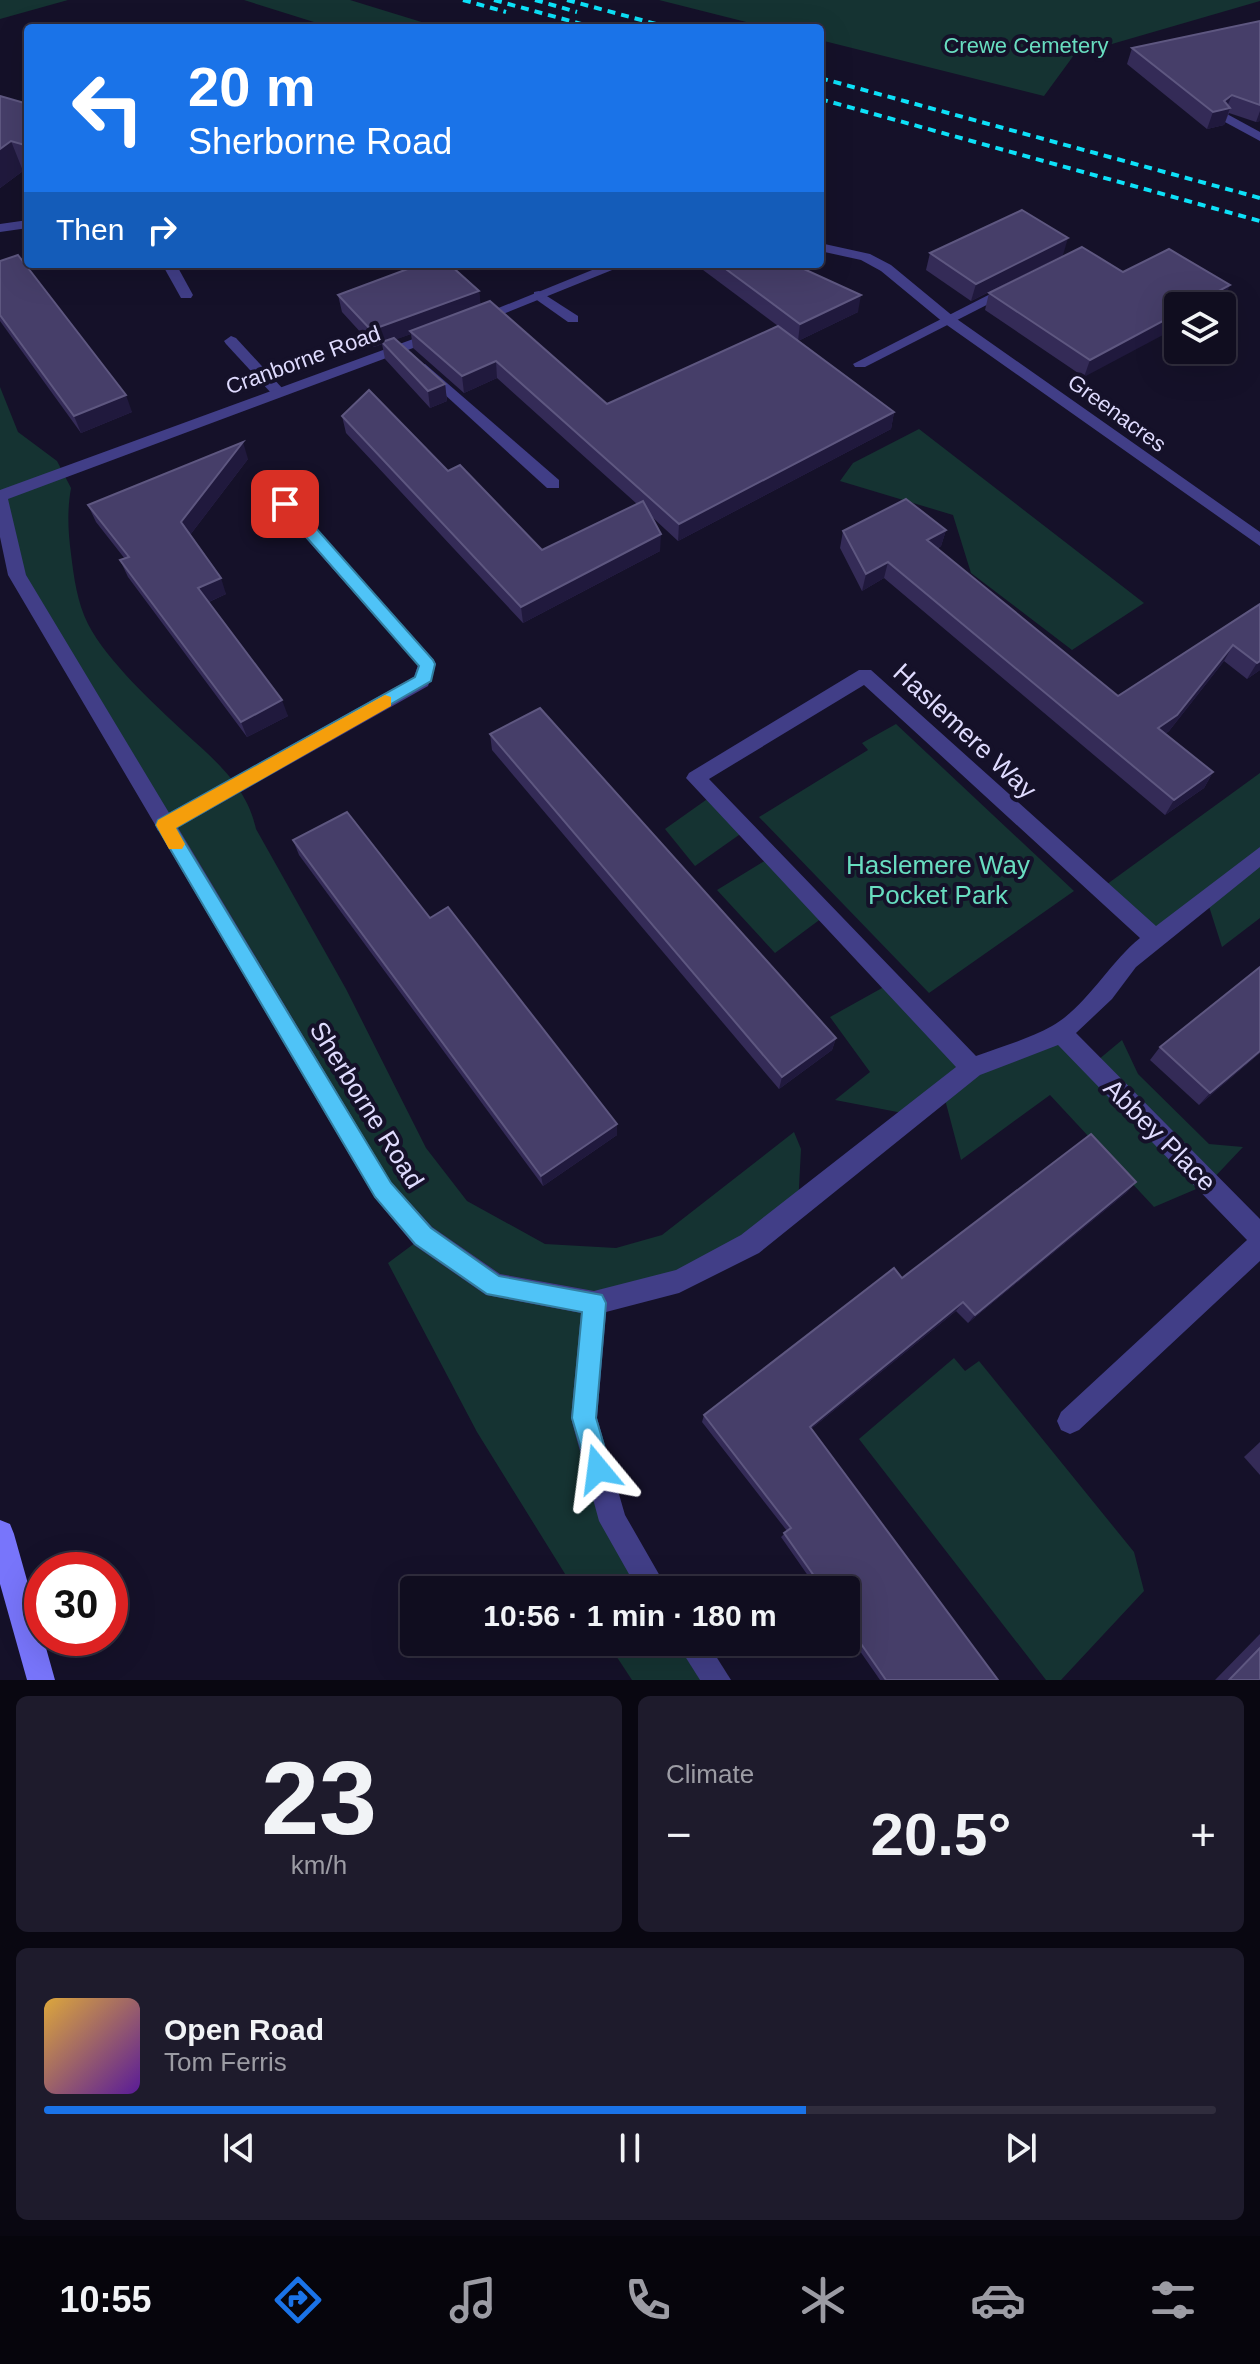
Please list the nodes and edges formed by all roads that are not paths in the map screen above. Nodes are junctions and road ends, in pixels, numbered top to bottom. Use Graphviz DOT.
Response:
graph roads {
  1 [pos="1227,118"];
  2 [pos="1260,137"];
  3 [pos="24,225"];
  4 [pos="0,228"];
  5 [pos="824,248"];
  6 [pos="171,268"];
  7 [pos="610,268"];
  8 [pos="1024,282"];
  9 [pos="186,295"];
  10 [pos="539,295"];
  11 [pos="573,319"];
  12 [pos="949,320"];
  13 [pos="231,341"];
  14 [pos="402,348"];
  15 [pos="860,364"];
  16 [pos="278,392"];
  17 [pos="553,484"];
  18 [pos="0,498"];
  19 [pos="285,504"];
  20 [pos="1260,540"];
  21 [pos="165,825"];
  22 [pos="1260,855"];
  23 [pos="1154,937"];
  24 [pos="1061,1033"];
  25 [pos="972,1068"];
  26 [pos="1260,1236"];
  27 [pos="1260,1244"];
  28 [pos="594,1303"];
  29 [pos="1070,1421"];
  30 [pos="0,1534"];
  31 [pos="646,1576"];
  32 [pos="700,1656"];
  33 [pos="41,1680"];
  34 [pos="717,1680"];
  1 -- 2 [label="street"];
  3 -- 4 [label="street"];
  5 -- 12 [label="street, Greenacres"];
  6 -- 9 [label="street"];
  7 -- 10 [label="street, Cranborne Road"];
  8 -- 12 [label="street"];
  10 -- 11 [label="street"];
  10 -- 14 [label="street, Cranborne Road"];
  12 -- 15 [label="street"];
  12 -- 20 [label="street, Greenacres"];
  13 -- 16 [label="street"];
  14 -- 16 [label="street, Cranborne Road"];
  14 -- 17 [label="street"];
  16 -- 18 [label="street, Cranborne Road"];
  18 -- 21 [label="street, Sherborne Road"];
  19 -- 21 [label="street"];
  21 -- 28 [label="street, Sherborne Road"];
  22 -- 23 [label="street, Sherborne Road"];
  23 -- 24 [label="street, Sherborne Road"];
  23 -- 25 [label="street, Haslemere Way"];
  24 -- 25 [label="street, Sherborne Road"];
  24 -- 26 [label="street, Abbey Place"];
  25 -- 28 [label="street, Sherborne Road"];
  27 -- 29 [label="street"];
  28 -- 31 [label="street"];
  30 -- 33 [label="main road"];
  32 -- 34 [label="street"];
}
